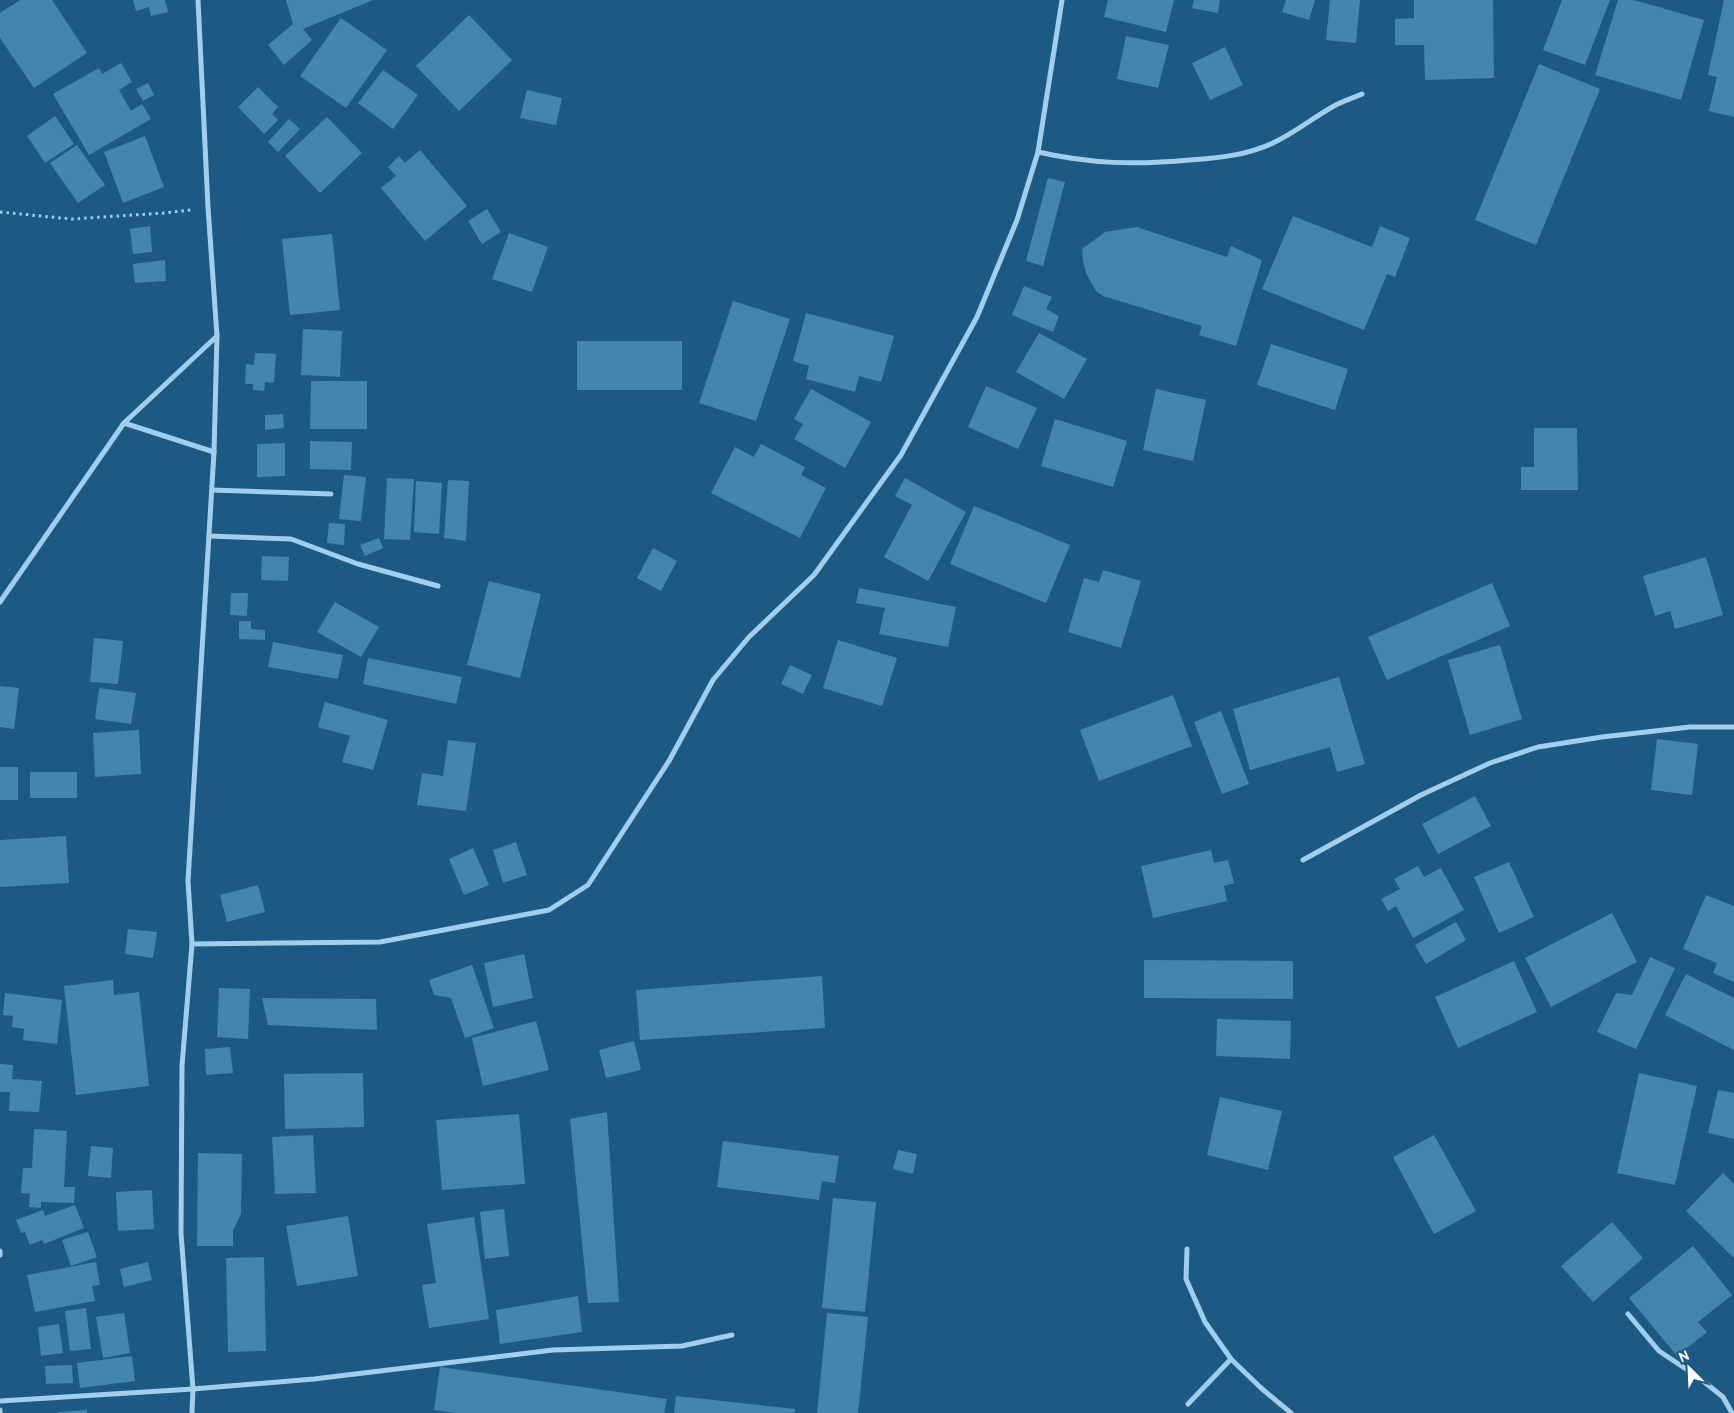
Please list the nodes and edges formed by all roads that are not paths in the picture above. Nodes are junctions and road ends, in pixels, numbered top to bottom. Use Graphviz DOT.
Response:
graph roads {
  1 [pos="198,0"];
  2 [pos="1062,0"];
  3 [pos="1362,94"];
  4 [pos="1038,152"];
  5 [pos="217,336"];
  6 [pos="124,422"];
  7 [pos="214,452"];
  8 [pos="212,490"];
  9 [pos="331,494"];
  10 [pos="209,536"];
  11 [pos="438,586"];
  12 [pos="0,602"];
  13 [pos="1734,727"];
  14 [pos="1302,860"];
  15 [pos="192,944"];
  16 [pos="1187,1249"];
  17 [pos="0,1251"];
  18 [pos="0,1255"];
  19 [pos="1628,1314"];
  20 [pos="732,1335"];
  21 [pos="1231,1359"];
  22 [pos="192,1389"];
  23 [pos="0,1401"];
  24 [pos="1188,1404"];
  25 [pos="192,1413"];
  26 [pos="1292,1413"];
  27 [pos="1732,1413"];
  1 -- 5 [label="street"];
  2 -- 4 [label="street"];
  3 -- 4 [label="street"];
  4 -- 15 [label="street"];
  5 -- 6 [label="street"];
  5 -- 7 [label="street"];
  6 -- 7 [label="street"];
  6 -- 12 [label="street"];
  7 -- 8 [label="street"];
  8 -- 9 [label="street"];
  8 -- 10 [label="street"];
  10 -- 11 [label="street"];
  10 -- 15 [label="street"];
  13 -- 14 [label="street"];
  15 -- 22 [label="street"];
  16 -- 21 [label="street"];
  17 -- 18 [label="street"];
  19 -- 27 [label="street"];
  20 -- 22 [label="street"];
  21 -- 24 [label="street"];
  21 -- 26 [label="street"];
  22 -- 23 [label="street"];
  22 -- 25 [label="street"];
}
